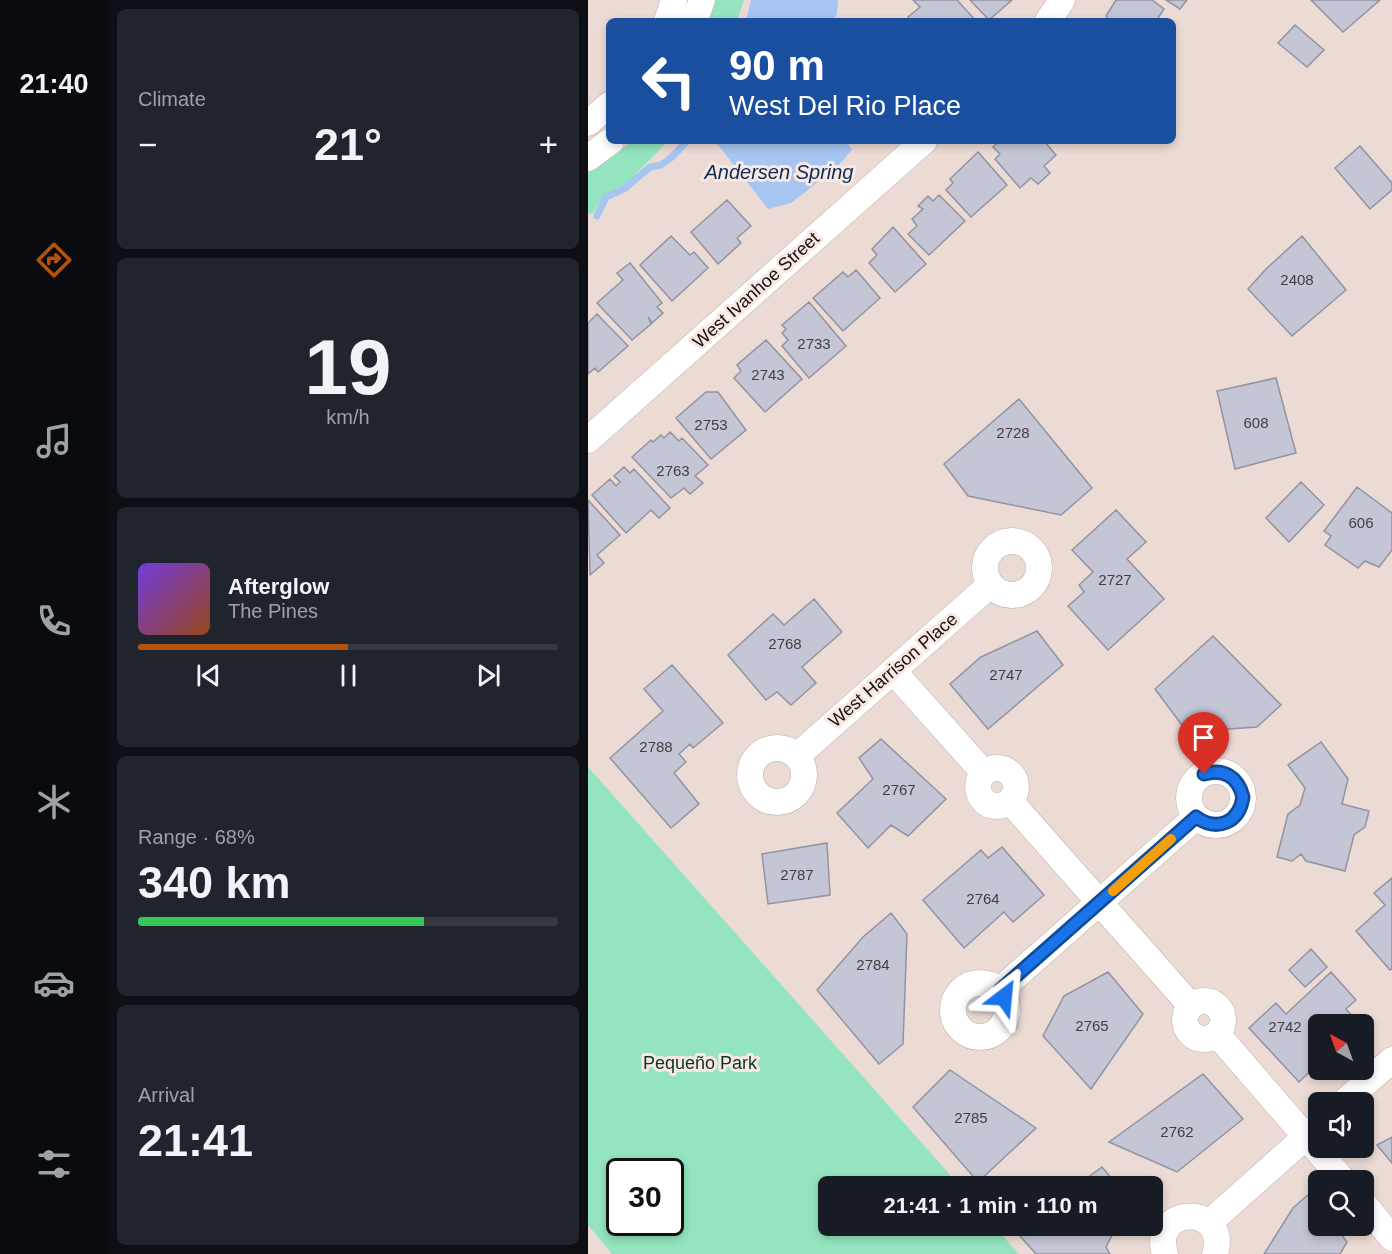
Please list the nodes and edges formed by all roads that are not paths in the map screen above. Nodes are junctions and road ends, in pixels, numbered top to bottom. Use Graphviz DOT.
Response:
graph roads {
  1 [pos="674,0"];
  2 [pos="702,0"];
  3 [pos="1062,0"];
  4 [pos="668,18"];
  5 [pos="695,18"];
  6 [pos="1050,18"];
  7 [pos="606,108"];
  8 [pos="588,123"];
  9 [pos="606,144"];
  10 [pos="921,144"];
  11 [pos="588,158"];
  12 [pos="588,440"];
  13 [pos="990,585"];
  14 [pos="893,671"];
  15 [pos="797,756"];
  16 [pos="1196,817"];
  17 [pos="1100,903"];
  18 [pos="1000,990"];
  19 [pos="1392,1060"];
  20 [pos="1355,1092"];
  21 [pos="1308,1127"];
  22 [pos="1308,1135"];
  23 [pos="1374,1216"];
  24 [pos="1209,1223"];
  25 [pos="1392,1238"];
  26 [pos="1392,1244"];
  27 [pos="1165,1254"];
  28 [pos="1215,1254"];
  29 [pos="1389,1254"];
  1 -- 4 [label="street"];
  2 -- 5 [label="street"];
  3 -- 6 [label="street"];
  7 -- 8 [label="street"];
  9 -- 11 [label="street"];
  10 -- 12 [label="street, West Ivanhoe Street"];
  13 -- 14 [label="street, West Harrison Place"];
  14 -- 15 [label="street, West Harrison Place"];
  14 -- 17 [label="street"];
  16 -- 17 [label="street"];
  17 -- 18 [label="street"];
  17 -- 21 [label="street"];
  19 -- 20 [label="street"];
  22 -- 24 [label="street"];
  23 -- 25 [label="street"];
  24 -- 27 [label="street"];
  24 -- 28 [label="street"];
  26 -- 29 [label="street"];
}
